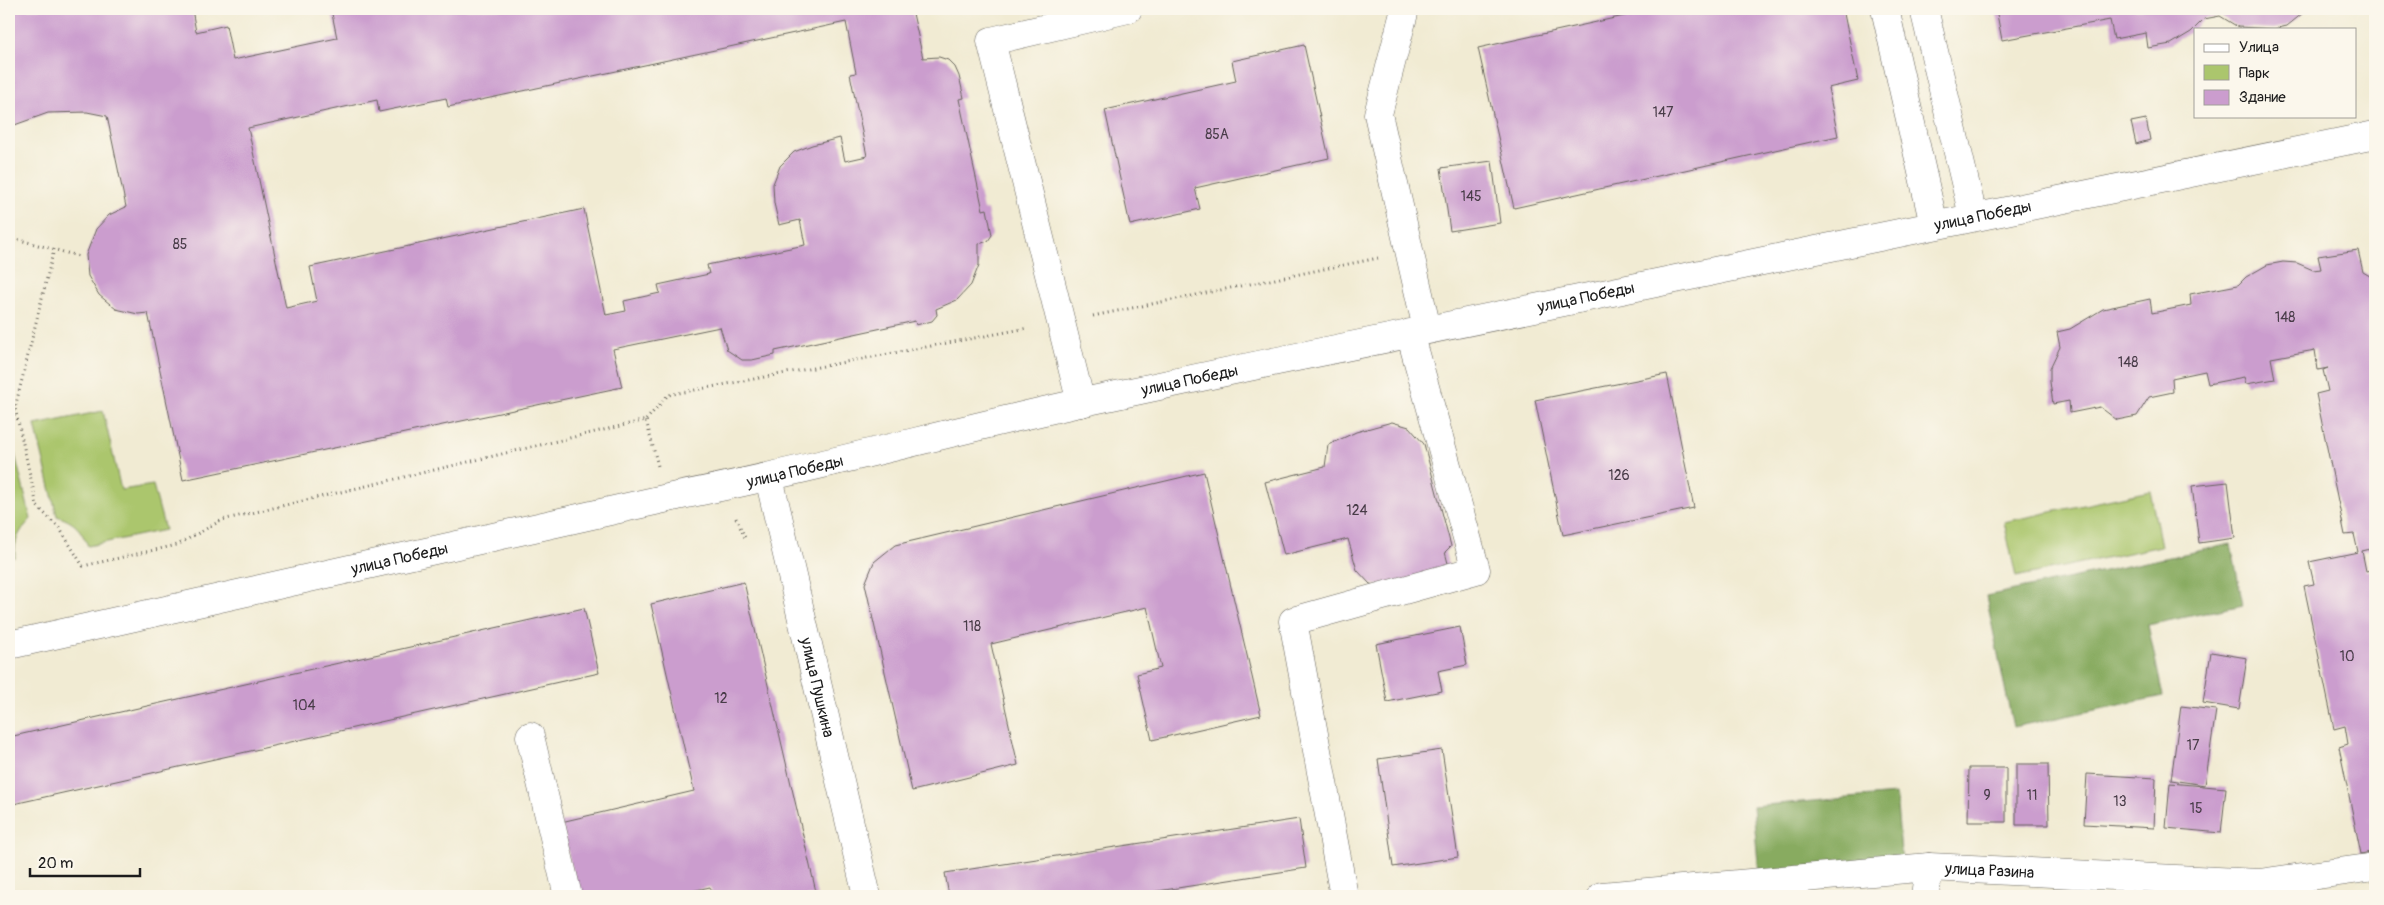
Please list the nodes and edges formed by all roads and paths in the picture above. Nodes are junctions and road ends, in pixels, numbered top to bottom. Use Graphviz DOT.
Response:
graph roads {
  1 [pos="1128,9"];
  2 [pos="1405,9"];
  3 [pos="1885,9"];
  4 [pos="1924,9"];
  5 [pos="2375,134"];
  6 [pos="1973,216"];
  7 [pos="1934,224"];
  8 [pos="9,237"];
  9 [pos="54,249"];
  10 [pos="78,256"];
  11 [pos="1061,322"];
  12 [pos="1419,331"];
  13 [pos="1081,403"];
  14 [pos="646,420"];
  15 [pos="769,478"];
  16 [pos="666,499"];
  17 [pos="727,519"];
  18 [pos="746,540"];
  19 [pos="9,644"];
  20 [pos="530,736"];
  21 [pos="1929,867"];
  22 [pos="2375,867"];
  23 [pos="568,896"];
  24 [pos="867,896"];
  25 [pos="1344,896"];
  26 [pos="1602,896"];
  27 [pos="1926,896"];
  1 -- 11 [label="street"];
  2 -- 12 [label="street"];
  3 -- 7 [label="street"];
  4 -- 6 [label="street"];
  5 -- 6 [label="street, улица Победы"];
  6 -- 7 [label="street, улица Победы"];
  7 -- 12 [label="street, улица Победы"];
  8 -- 9 [label="path"];
  9 -- 10 [label="path"];
  9 -- 14 [label="path"];
  11 -- 13 [label="street"];
  11 -- 14 [label="path"];
  12 -- 13 [label="street, улица Победы"];
  12 -- 25 [label="street"];
  13 -- 15 [label="street, улица Победы"];
  14 -- 16 [label="path"];
  15 -- 16 [label="street, улица Победы"];
  15 -- 24 [label="street, улица Пушкина"];
  16 -- 19 [label="street, улица Победы"];
  17 -- 18 [label="path"];
  20 -- 23 [label="street"];
  21 -- 22 [label="street, улица Разина"];
  21 -- 26 [label="street, улица Разина"];
  21 -- 27 [label="street"];
}
